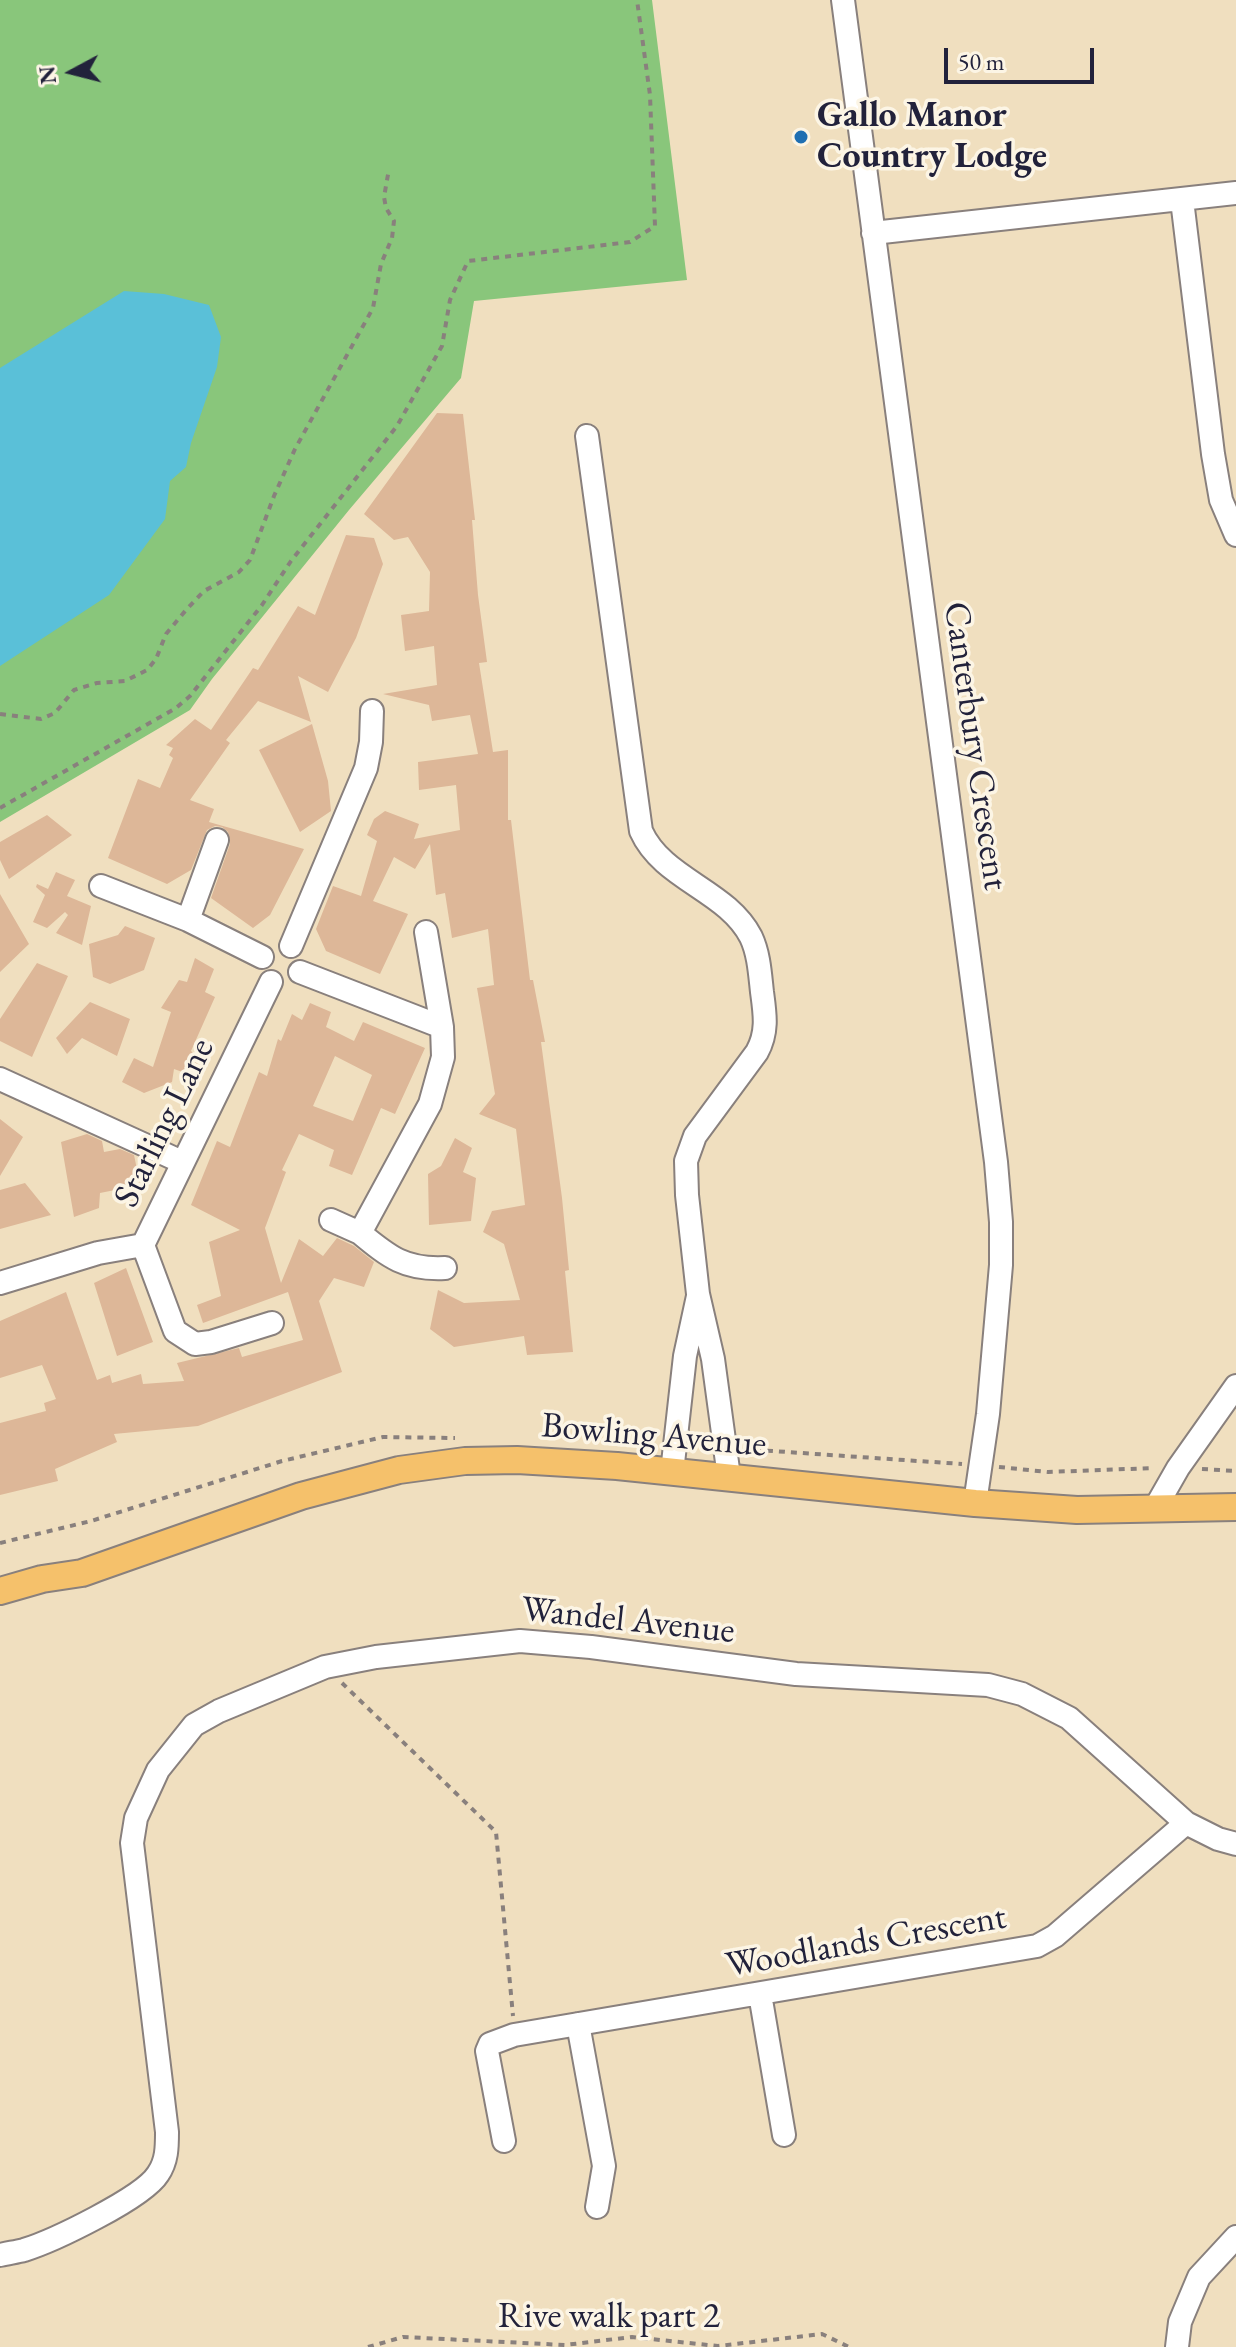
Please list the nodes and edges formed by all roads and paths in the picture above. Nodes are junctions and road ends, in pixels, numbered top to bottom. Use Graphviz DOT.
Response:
graph roads {
  1 [pos="637,0"];
  2 [pos="843,0"];
  3 [pos="389,169"];
  4 [pos="1236,193"];
  5 [pos="1182,200"];
  6 [pos="873,233"];
  7 [pos="587,436"];
  8 [pos="1236,535"];
  9 [pos="372,711"];
  10 [pos="0,714"];
  11 [pos="0,808"];
  12 [pos="217,840"];
  13 [pos="101,886"];
  14 [pos="188,920"];
  15 [pos="426,932"];
  16 [pos="291,946"];
  17 [pos="262,957"];
  18 [pos="300,972"];
  19 [pos="271,982"];
  20 [pos="442,1027"];
  21 [pos="0,1079"];
  22 [pos="182,1162"];
  23 [pos="331,1220"];
  24 [pos="360,1233"];
  25 [pos="143,1245"];
  26 [pos="445,1268"];
  27 [pos="0,1283"];
  28 [pos="698,1294"];
  29 [pos="272,1323"];
  30 [pos="1236,1386"];
  31 [pos="672,1472"];
  32 [pos="729,1477"];
  33 [pos="975,1503"];
  34 [pos="1236,1507"];
  35 [pos="1154,1510"];
  36 [pos="82,1573"];
  37 [pos="0,1591"];
  38 [pos="0,1606"];
  39 [pos="325,1667"];
  40 [pos="1186,1823"];
  41 [pos="1236,1844"];
  42 [pos="760,1994"];
  43 [pos="578,2024"];
  44 [pos="514,2035"];
  45 [pos="784,2135"];
  46 [pos="504,2141"];
  47 [pos="597,2207"];
  48 [pos="1236,2237"];
  49 [pos="0,2255"];
  50 [pos="368,2347"];
  51 [pos="849,2347"];
  52 [pos="1177,2347"];
  1 -- 11 [label="path"];
  2 -- 6 [label="street, Canterbury Crescent"];
  3 -- 10 [label="path"];
  4 -- 5 [label="street"];
  5 -- 6 [label="street"];
  5 -- 8 [label="street"];
  6 -- 33 [label="street, Canterbury Crescent"];
  7 -- 28 [label="street"];
  9 -- 16 [label="street"];
  12 -- 14 [label="street"];
  13 -- 14 [label="street"];
  14 -- 17 [label="street"];
  15 -- 20 [label="street"];
  16 -- 17 [label="street"];
  16 -- 18 [label="street"];
  17 -- 19 [label="street"];
  18 -- 19 [label="street"];
  18 -- 20 [label="street"];
  19 -- 22 [label="street, Starling Lane"];
  20 -- 24 [label="street"];
  21 -- 22 [label="street"];
  22 -- 25 [label="street, Starling Lane"];
  23 -- 24 [label="street"];
  24 -- 26 [label="street"];
  25 -- 27 [label="street, Starling Lane"];
  25 -- 29 [label="street"];
  28 -- 31 [label="street"];
  28 -- 32 [label="street"];
  30 -- 35 [label="street"];
  31 -- 32 [label="main road, Bowling Avenue"];
  31 -- 36 [label="main road, Bowling Avenue"];
  32 -- 33 [label="main road, Bowling Avenue"];
  33 -- 35 [label="main road, Bowling Avenue"];
  34 -- 35 [label="main road, Bowling Avenue"];
  36 -- 37 [label="main road, Bowling Avenue"];
  36 -- 38 [label="main road, Bowling Avenue"];
  39 -- 40 [label="street, Wandel Avenue"];
  39 -- 44 [label="path"];
  39 -- 49 [label="street, Wandel Avenue"];
  40 -- 41 [label="street, Wandel Avenue"];
  40 -- 42 [label="street, Woodlands Crescent"];
  42 -- 43 [label="street, Woodlands Crescent"];
  42 -- 45 [label="street"];
  43 -- 44 [label="street, Woodlands Crescent"];
  43 -- 47 [label="street"];
  44 -- 46 [label="street"];
  48 -- 52 [label="street"];
  50 -- 51 [label="path, Rive walk part 2"];
}
